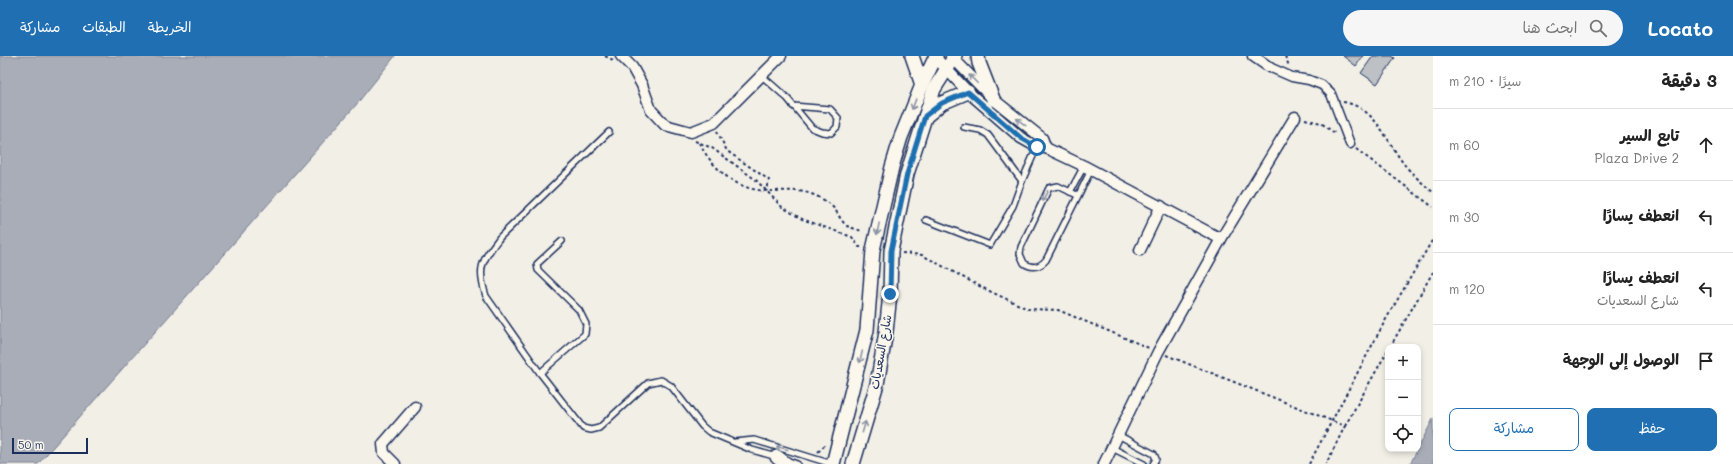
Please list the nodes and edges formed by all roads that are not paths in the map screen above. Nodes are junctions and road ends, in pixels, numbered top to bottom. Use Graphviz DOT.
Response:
graph roads {
  1 [pos="781,56"];
  2 [pos="912,56"];
  3 [pos="935,56"];
  4 [pos="978,56"];
  5 [pos="1253,56"];
  6 [pos="618,59"];
  7 [pos="951,59"];
  8 [pos="1269,66"];
  9 [pos="762,76"];
  10 [pos="922,85"];
  11 [pos="968,92"];
  12 [pos="993,99"];
  13 [pos="793,106"];
  14 [pos="925,116"];
  15 [pos="1295,117"];
  16 [pos="964,127"];
  17 [pos="609,132"];
  18 [pos="1350,144"];
  19 [pos="1041,147"];
  20 [pos="1087,168"];
  21 [pos="1022,181"];
  22 [pos="1070,192"];
  23 [pos="1077,195"];
  24 [pos="1161,206"];
  25 [pos="926,220"];
  26 [pos="1221,239"];
  27 [pos="562,241"];
  28 [pos="1140,250"];
  29 [pos="540,373"];
  30 [pos="415,407"];
  31 [pos="1118,435"];
  32 [pos="735,442"];
  33 [pos="1112,448"];
  34 [pos="782,460"];
  35 [pos="395,464"];
  36 [pos="797,464"];
  37 [pos="833,464"];
  38 [pos="853,464"];
  39 [pos="1104,464"];
  40 [pos="1144,464"];
  41 [pos="1153,464"];
  1 -- 9 [label="street"];
  2 -- 10 [label="street"];
  3 -- 7 [label="street"];
  3 -- 10 [label="street, شارع السعديات"];
  4 -- 12 [label="street"];
  5 -- 8 [label="street"];
  6 -- 9 [label="street"];
  7 -- 11 [label="street"];
  12 -- 7 [label="street, one-way"];
  7 -- 14 [label="street, شارع السعديات"];
  8 -- 18 [label="street"];
  9 -- 13 [label="lane"];
  10 -- 37 [label="street, شارع السعديات, one-way"];
  11 -- 14 [label="street"];
  11 -- 19 [label="street"];
  19 -- 12 [label="street, one-way"];
  13 -- 13 [label="lane"];
  38 -- 14 [label="street, شارع السعديات, one-way"];
  15 -- 26 [label="street"];
  16 -- 21 [label="lane"];
  17 -- 29 [label="lane"];
  19 -- 20 [label="street"];
  19 -- 21 [label="lane"];
  20 -- 22 [label="lane"];
  20 -- 23 [label="lane"];
  20 -- 24 [label="street"];
  21 -- 25 [label="lane"];
  22 -- 23 [label="lane"];
  22 -- 23 [label="lane, one-way"];
  24 -- 26 [label="street"];
  24 -- 28 [label="street"];
  26 -- 31 [label="street"];
  27 -- 29 [label="lane"];
  29 -- 32 [label="lane"];
  30 -- 35 [label="street"];
  31 -- 33 [label="street"];
  31 -- 41 [label="lane"];
  32 -- 34 [label="lane"];
  37 -- 32 [label="lane, one-way"];
  33 -- 39 [label="street"];
  33 -- 40 [label="lane"];
  34 -- 36 [label="lane"];
}
